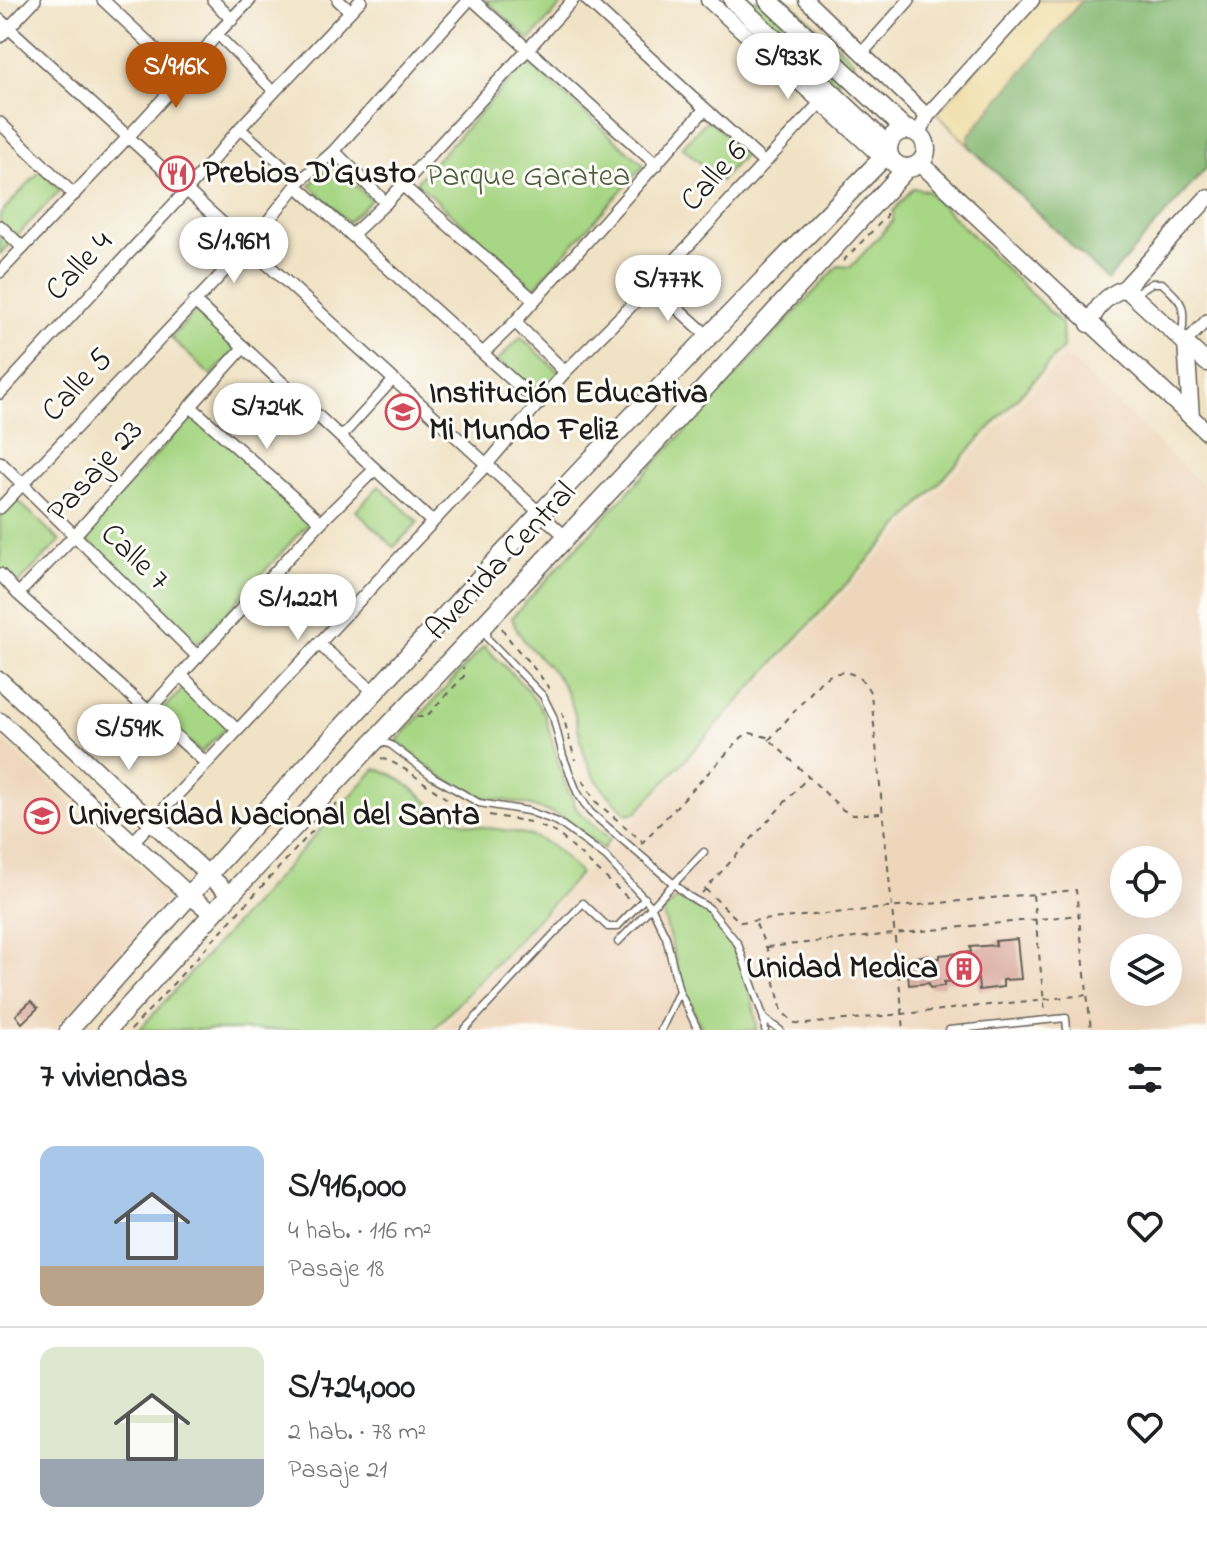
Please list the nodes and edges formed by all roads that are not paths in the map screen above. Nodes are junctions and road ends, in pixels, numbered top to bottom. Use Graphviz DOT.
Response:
graph roads {
  1 [pos="35,0"];
  2 [pos="103,0"];
  3 [pos="213,0"];
  4 [pos="250,0"];
  5 [pos="338,0"];
  6 [pos="361,0"];
  7 [pos="471,0"];
  8 [pos="573,0"];
  9 [pos="587,0"];
  10 [pos="708,0"];
  11 [pos="733,0"];
  12 [pos="768,0"];
  13 [pos="806,0"];
  14 [pos="909,0"];
  15 [pos="1032,0"];
  16 [pos="350,11"];
  17 [pos="232,20"];
  18 [pos="3,28"];
  19 [pos="217,34"];
  20 [pos="527,51"];
  21 [pos="863,52"];
  22 [pos="184,76"];
  23 [pos="274,92"];
  24 [pos="819,104"];
  25 [pos="705,109"];
  26 [pos="927,116"];
  27 [pos="0,123"];
  28 [pos="240,128"];
  29 [pos="912,132"];
  30 [pos="129,136"];
  31 [pos="888,150"];
  32 [pos="334,151"];
  33 [pos="763,162"];
  34 [pos="657,165"];
  35 [pos="913,166"];
  36 [pos="299,184"];
  37 [pos="402,185"];
  38 [pos="187,190"];
  39 [pos="74,195"];
  40 [pos="1207,198"];
  41 [pos="386,203"];
  42 [pos="0,226"];
  43 [pos="353,234"];
  44 [pos="249,245"];
  45 [pos="23,248"];
  46 [pos="0,272"];
  47 [pos="652,285"];
  48 [pos="1129,291"];
  49 [pos="534,300"];
  50 [pos="194,301"];
  51 [pos="1207,320"];
  52 [pos="515,322"];
  53 [pos="1089,324"];
  54 [pos="707,335"];
  55 [pos="1183,340"];
  56 [pos="244,347"];
  57 [pos="483,353"];
  58 [pos="1207,363"];
  59 [pos="565,372"];
  60 [pos="394,379"];
  61 [pos="0,393"];
  62 [pos="539,404"];
  63 [pos="190,406"];
  64 [pos="1191,417"];
  65 [pos="1207,432"];
  66 [pos="342,436"];
  67 [pos="0,462"];
  68 [pos="488,463"];
  69 [pos="375,469"];
  70 [pos="22,484"];
  71 [pos="0,508"];
  72 [pos="540,513"];
  73 [pos="431,521"];
  74 [pos="321,522"];
  75 [pos="74,536"];
  76 [pos="566,537"];
  77 [pos="0,574"];
  78 [pos="18,594"];
  79 [pos="485,624"];
  80 [pos="320,645"];
  81 [pos="198,657"];
  82 [pos="182,676"];
  83 [pos="0,680"];
  84 [pos="373,691"];
  85 [pos="148,711"];
  86 [pos="0,721"];
  87 [pos="237,730"];
  88 [pos="378,749"];
  89 [pos="206,763"];
  90 [pos="152,821"];
  91 [pos="132,843"];
  92 [pos="704,852"];
  93 [pos="208,874"];
  94 [pos="673,883"];
  95 [pos="189,895"];
  96 [pos="230,895"];
  97 [pos="645,898"];
  98 [pos="651,906"];
  99 [pos="212,913"];
  100 [pos="618,942"];
  101 [pos="679,991"];
  102 [pos="764,1019"];
  103 [pos="69,1030"];
  104 [pos="107,1030"];
  105 [pos="464,1030"];
  106 [pos="661,1030"];
  107 [pos="698,1030"];
  108 [pos="765,1030"];
  109 [pos="780,1030"];
  110 [pos="949,1030"];
  111 [pos="1067,1030"];
  1 -- 18 [label="street"];
  2 -- 22 [label="street"];
  3 -- 17 [label="street"];
  4 -- 17 [label="street"];
  5 -- 16 [label="street"];
  6 -- 16 [label="street, Calle 4"];
  7 -- 20 [label="street"];
  7 -- 32 [label="street, Calle 5"];
  8 -- 20 [label="street"];
  9 -- 25 [label="street"];
  10 -- 24 [label="street"];
  11 -- 31 [label="main road"];
  12 -- 29 [label="main road"];
  13 -- 21 [label="street"];
  14 -- 21 [label="street"];
  15 -- 26 [label="street"];
  16 -- 23 [label="street, Calle 4"];
  17 -- 19 [label="street"];
  18 -- 30 [label="street"];
  19 -- 22 [label="street"];
  19 -- 23 [label="street"];
  20 -- 34 [label="street"];
  20 -- 37 [label="street"];
  21 -- 26 [label="street"];
  22 -- 30 [label="street"];
  23 -- 28 [label="street, Calle 4"];
  24 -- 31 [label="street"];
  24 -- 33 [label="street, Calle 6"];
  25 -- 33 [label="street"];
  25 -- 34 [label="street"];
  26 -- 29 [label="street"];
  27 -- 39 [label="street"];
  28 -- 36 [label="street"];
  28 -- 38 [label="street, Calle 4"];
  29 -- 31 [label="main road"];
  29 -- 35 [label="main road"];
  30 -- 38 [label="street"];
  30 -- 39 [label="street"];
  31 -- 35 [label="main road"];
  31 -- 54 [label="main road, Avenida Central"];
  32 -- 36 [label="street, Calle 5"];
  32 -- 41 [label="street"];
  33 -- 47 [label="street, Calle 6"];
  34 -- 49 [label="street"];
  35 -- 53 [label="main road"];
  35 -- 76 [label="main road, Avenida Central"];
  36 -- 43 [label="street"];
  36 -- 44 [label="street, Calle 5"];
  37 -- 41 [label="street"];
  37 -- 49 [label="street"];
  38 -- 44 [label="street"];
  38 -- 61 [label="street, Calle 4"];
  39 -- 45 [label="street"];
  40 -- 48 [label="main road"];
  41 -- 43 [label="street"];
  42 -- 45 [label="street"];
  43 -- 57 [label="street"];
  44 -- 50 [label="street, Calle 5"];
  44 -- 60 [label="street"];
  45 -- 46 [label="street"];
  47 -- 54 [label="street"];
  47 -- 59 [label="street, Calle 6"];
  48 -- 53 [label="main road"];
  48 -- 55 [label="main road"];
  48 -- 55 [label="lane"];
  49 -- 52 [label="street"];
  50 -- 56 [label="street"];
  50 -- 70 [label="street, Calle 5"];
  51 -- 55 [label="street"];
  52 -- 57 [label="street"];
  52 -- 59 [label="street"];
  53 -- 64 [label="main road"];
  54 -- 72 [label="main road, Avenida Central"];
  55 -- 58 [label="main road"];
  55 -- 64 [label="main road"];
  56 -- 63 [label="street, Pasaje 23"];
  56 -- 66 [label="street"];
  57 -- 62 [label="street"];
  59 -- 62 [label="street, Calle 6"];
  60 -- 66 [label="street"];
  60 -- 68 [label="street"];
  62 -- 68 [label="street, Calle 6"];
  63 -- 74 [label="street"];
  63 -- 75 [label="street, Pasaje 23"];
  64 -- 65 [label="main road"];
  66 -- 69 [label="street"];
  67 -- 70 [label="street, Calle 7"];
  68 -- 72 [label="street"];
  68 -- 73 [label="street, Calle 6"];
  69 -- 73 [label="street"];
  69 -- 74 [label="street"];
  70 -- 71 [label="street, Calle 5"];
  70 -- 75 [label="street, Calle 7"];
  72 -- 76 [label="street"];
  72 -- 84 [label="main road, Avenida Central"];
  73 -- 80 [label="street, Calle 6"];
  74 -- 81 [label="street"];
  75 -- 78 [label="street, Pasaje 23"];
  75 -- 81 [label="street, Calle 7"];
  76 -- 79 [label="main road, Avenida Central"];
  77 -- 78 [label="street"];
  78 -- 85 [label="street"];
  79 -- 88 [label="main road, Avenida Central"];
  79 -- 94 [label="lane"];
  80 -- 84 [label="street"];
  80 -- 87 [label="street, Calle 6"];
  81 -- 82 [label="street"];
  82 -- 85 [label="street"];
  82 -- 87 [label="street"];
  83 -- 90 [label="main road"];
  84 -- 93 [label="main road, Avenida Central"];
  85 -- 89 [label="street"];
  86 -- 91 [label="main road"];
  87 -- 89 [label="street, Calle 6"];
  88 -- 96 [label="main road, Avenida Central"];
  88 -- 97 [label="lane"];
  89 -- 90 [label="street, Calle 6"];
  90 -- 91 [label="street, Calle 6"];
  90 -- 93 [label="main road"];
  91 -- 95 [label="main road"];
  92 -- 94 [label="lane"];
  93 -- 95 [label="main road, Avenida Central"];
  93 -- 96 [label="main road"];
  94 -- 98 [label="lane"];
  94 -- 102 [label="lane"];
  95 -- 99 [label="main road"];
  95 -- 103 [label="main road, Avenida Central"];
  96 -- 99 [label="main road, Avenida Central"];
  97 -- 98 [label="lane"];
  97 -- 105 [label="lane"];
  98 -- 100 [label="lane"];
  98 -- 101 [label="lane"];
  99 -- 104 [label="main road, Avenida Central"];
  101 -- 106 [label="lane"];
  101 -- 107 [label="lane"];
  102 -- 108 [label="lane"];
  102 -- 109 [label="lane"];
  110 -- 111 [label="lane"];
}
